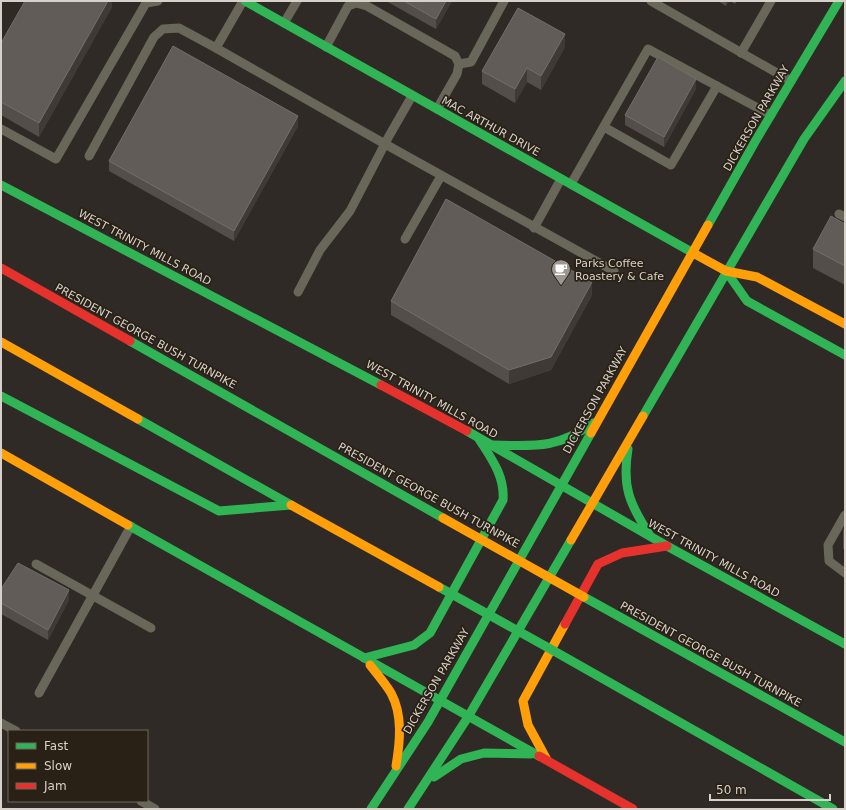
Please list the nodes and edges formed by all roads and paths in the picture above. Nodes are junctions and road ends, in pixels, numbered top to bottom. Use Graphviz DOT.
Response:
graph roads {
  1 [pos="158,1"];
  2 [pos="244,1"];
  3 [pos="297,1"];
  4 [pos="504,1"];
  5 [pos="651,1"];
  6 [pos="771,1"];
  7 [pos="840,1"];
  8 [pos="146,2"];
  9 [pos="284,23"];
  10 [pos="326,47"];
  11 [pos="216,48"];
  12 [pos="741,53"];
  13 [pos="459,64"];
  14 [pos="791,81"];
  15 [pos="845,81"];
  16 [pos="716,86"];
  17 [pos="412,96"];
  18 [pos="437,109"];
  19 [pos="771,115"];
  20 [pos="604,127"];
  21 [pos="1,129"];
  22 [pos="384,144"];
  23 [pos="89,156"];
  24 [pos="441,176"];
  25 [pos="561,179"];
  26 [pos="571,184"];
  27 [pos="1,185"];
  28 [pos="534,228"];
  29 [pos="405,239"];
  30 [pos="692,252"];
  31 [pos="1,268"];
  32 [pos="614,271"];
  33 [pos="726,271"];
  34 [pos="298,292"];
  35 [pos="845,324"];
  36 [pos="1,342"];
  37 [pos="845,355"];
  38 [pos="1,396"];
  39 [pos="597,420"];
  40 [pos="478,437"];
  41 [pos="630,440"];
  42 [pos="490,444"];
  43 [pos="1,453"];
  44 [pos="562,486"];
  45 [pos="592,503"];
  46 [pos="291,505"];
  47 [pos="845,515"];
  48 [pos="131,526"];
  49 [pos="651,537"];
  50 [pos="667,546"];
  51 [pos="36,564"];
  52 [pos="845,573"];
  53 [pos="92,596"];
  54 [pos="151,628"];
  55 [pos="845,644"];
  56 [pos="364,658"];
  57 [pos="39,693"];
  58 [pos="440,700"];
  59 [pos="468,716"];
  60 [pos="1,723"];
  61 [pos="14,730"];
  62 [pos="845,742"];
  63 [pos="535,754"];
  64 [pos="547,760"];
  65 [pos="395,771"];
  66 [pos="428,781"];
  67 [pos="614,798"];
  68 [pos="143,802"];
  69 [pos="155,809"];
  70 [pos="371,809"];
  71 [pos="408,809"];
  72 [pos="608,809"];
  73 [pos="633,809"];
  74 [pos="833,809"];
  1 -- 8 [label="lane"];
  2 -- 9 [label="main road, MAC ARTHUR DRIVE"];
  2 -- 11 [label="lane"];
  3 -- 9 [label="lane"];
  4 -- 13 [label="lane"];
  5 -- 12 [label="lane"];
  6 -- 12 [label="lane"];
  7 -- 14 [label="main road, DICKERSON PARKWAY"];
  8 -- 21 [label="lane"];
  9 -- 10 [label="main road, MAC ARTHUR DRIVE"];
  10 -- 13 [label="lane"];
  10 -- 17 [label="main road, MAC ARTHUR DRIVE"];
  11 -- 22 [label="lane"];
  11 -- 23 [label="lane"];
  12 -- 14 [label="lane"];
  13 -- 18 [label="lane"];
  14 -- 19 [label="main road, DICKERSON PARKWAY"];
  15 -- 33 [label="main road"];
  16 -- 19 [label="lane"];
  16 -- 20 [label="lane"];
  16 -- 20 [label="lane"];
  17 -- 18 [label="main road, MAC ARTHUR DRIVE"];
  17 -- 22 [label="lane"];
  18 -- 25 [label="main road, MAC ARTHUR DRIVE"];
  19 -- 30 [label="main road, DICKERSON PARKWAY"];
  20 -- 26 [label="lane"];
  22 -- 24 [label="lane"];
  22 -- 34 [label="lane"];
  24 -- 28 [label="lane"];
  24 -- 29 [label="lane"];
  25 -- 26 [label="main road, MAC ARTHUR DRIVE"];
  25 -- 28 [label="lane"];
  26 -- 30 [label="main road, MAC ARTHUR DRIVE"];
  27 -- 40 [label="main road, WEST TRINITY MILLS ROAD"];
  28 -- 32 [label="lane"];
  30 -- 33 [label="main road, MAC ARTHUR DRIVE"];
  30 -- 39 [label="main road, DICKERSON PARKWAY"];
  31 -- 62 [label="main road, PRESIDENT GEORGE BUSH TURNPIKE, bridge"];
  33 -- 35 [label="main road, MAC ARTHUR DRIVE"];
  33 -- 37 [label="main road, MAC ARTHUR DRIVE"];
  33 -- 41 [label="main road"];
  36 -- 46 [label="main road"];
  38 -- 46 [label="main road"];
  39 -- 42 [label="main road"];
  39 -- 44 [label="main road, DICKERSON PARKWAY"];
  40 -- 42 [label="main road, WEST TRINITY MILLS ROAD"];
  40 -- 56 [label="main road"];
  41 -- 45 [label="main road"];
  41 -- 49 [label="main road"];
  42 -- 44 [label="main road, WEST TRINITY MILLS ROAD"];
  43 -- 48 [label="main road"];
  44 -- 45 [label="main road, WEST TRINITY MILLS ROAD"];
  44 -- 58 [label="main road, DICKERSON PARKWAY"];
  45 -- 49 [label="main road, WEST TRINITY MILLS ROAD"];
  45 -- 59 [label="main road"];
  46 -- 74 [label="main road, bridge"];
  47 -- 52 [label="lane"];
  48 -- 53 [label="lane"];
  48 -- 56 [label="main road"];
  49 -- 50 [label="main road, WEST TRINITY MILLS ROAD"];
  50 -- 55 [label="main road, WEST TRINITY MILLS ROAD"];
  50 -- 64 [label="main road"];
  51 -- 53 [label="lane"];
  53 -- 54 [label="lane"];
  53 -- 57 [label="lane"];
  56 -- 58 [label="main road"];
  56 -- 65 [label="main road"];
  58 -- 59 [label="main road"];
  58 -- 65 [label="main road, DICKERSON PARKWAY"];
  59 -- 63 [label="main road"];
  59 -- 66 [label="main road"];
  60 -- 61 [label="lane"];
  63 -- 64 [label="main road"];
  63 -- 66 [label="main road"];
  64 -- 67 [label="main road"];
  65 -- 70 [label="main road, DICKERSON PARKWAY"];
  66 -- 71 [label="main road"];
  67 -- 72 [label="lane"];
  67 -- 73 [label="main road"];
  68 -- 69 [label="lane"];
}
